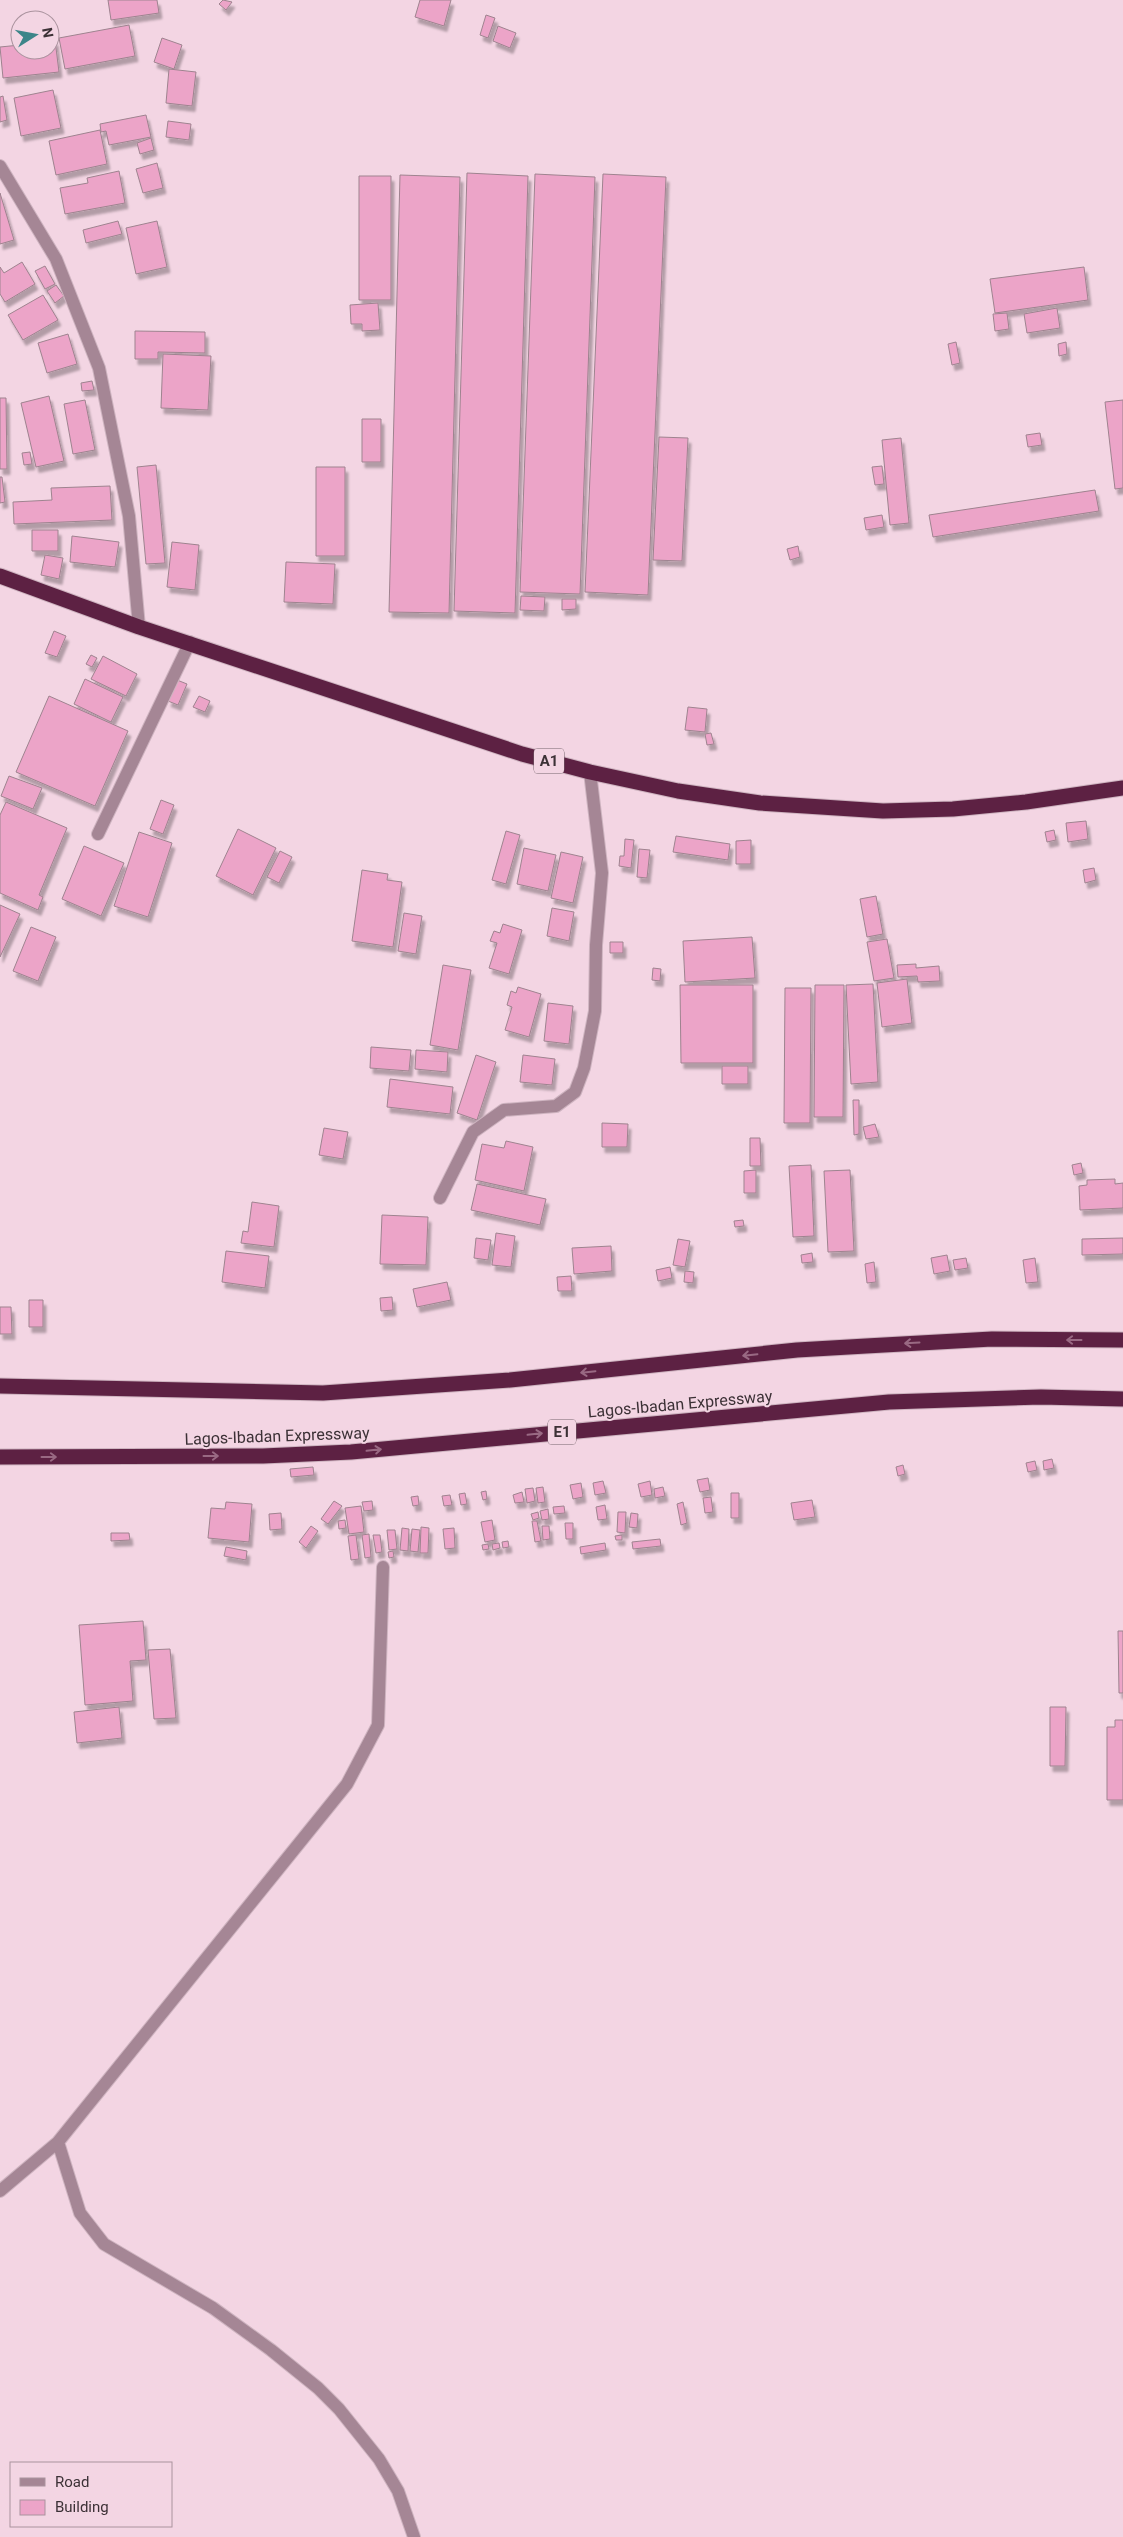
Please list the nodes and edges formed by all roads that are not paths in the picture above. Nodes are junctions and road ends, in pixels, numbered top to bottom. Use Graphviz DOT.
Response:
graph roads {
  1 [pos="0,166"];
  2 [pos="0,576"];
  3 [pos="139,627"];
  4 [pos="190,642"];
  5 [pos="590,772"];
  6 [pos="1123,788"];
  7 [pos="98,834"];
  8 [pos="440,1198"];
  9 [pos="1123,1340"];
  10 [pos="0,1386"];
  11 [pos="1123,1399"];
  12 [pos="0,1458"];
  13 [pos="383,1568"];
  14 [pos="58,2142"];
  15 [pos="0,2191"];
  16 [pos="414,2537"];
  1 -- 3 [label="street"];
  2 -- 3 [label="highway, A1"];
  3 -- 4 [label="highway, A1"];
  4 -- 5 [label="highway, A1"];
  4 -- 7 [label="street"];
  5 -- 6 [label="highway, A1"];
  5 -- 8 [label="street"];
  9 -- 10 [label="highway, one-way"];
  12 -- 11 [label="highway, Lagos-Ibadan Expressway / E1, one-way"];
  13 -- 14 [label="street"];
  14 -- 15 [label="street"];
  14 -- 16 [label="street"];
}
